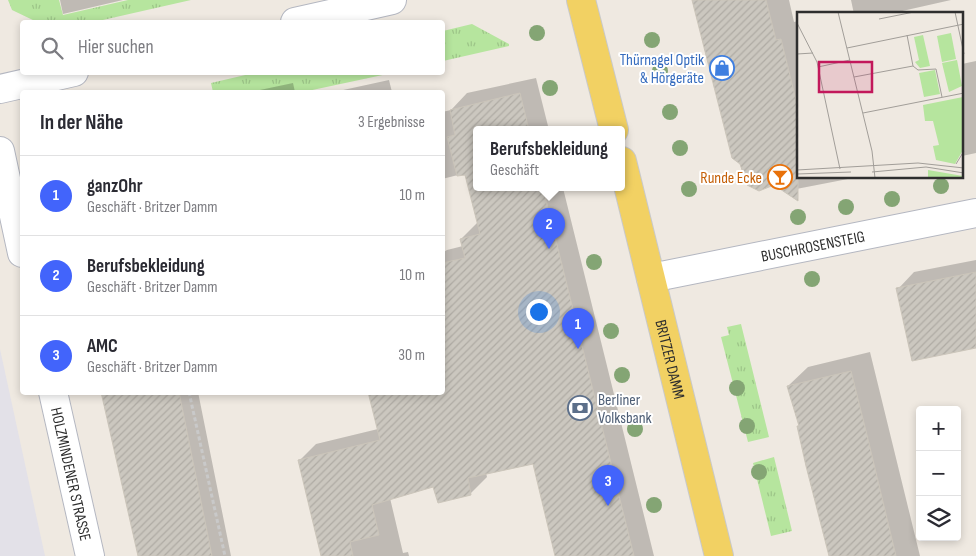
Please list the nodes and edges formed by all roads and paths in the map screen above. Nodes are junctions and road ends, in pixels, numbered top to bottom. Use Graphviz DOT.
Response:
graph roads {
  1 [pos="392,0"];
  2 [pos="581,0"];
  3 [pos="304,20"];
  4 [pos="61,75"];
  5 [pos="0,89"];
  6 [pos="613,126"];
  7 [pos="0,151"];
  8 [pos="625,173"];
  9 [pos="976,213"];
  10 [pos="20,243"];
  11 [pos="651,278"];
  12 [pos="55,395"];
  13 [pos="190,395"];
  14 [pos="90,556"];
  15 [pos="225,556"];
  16 [pos="719,556"];
  1 -- 3 [label="street"];
  2 -- 6 [label="main road"];
  4 -- 5 [label="street"];
  7 -- 10 [label="street"];
  8 -- 11 [label="main road, BRITZER DAMM"];
  9 -- 11 [label="street, BUSCHROSENSTEIG"];
  11 -- 16 [label="main road, BRITZER DAMM"];
  12 -- 14 [label="street, HOLZMINDENER STRASSE"];
  13 -- 15 [label="path"];
}
